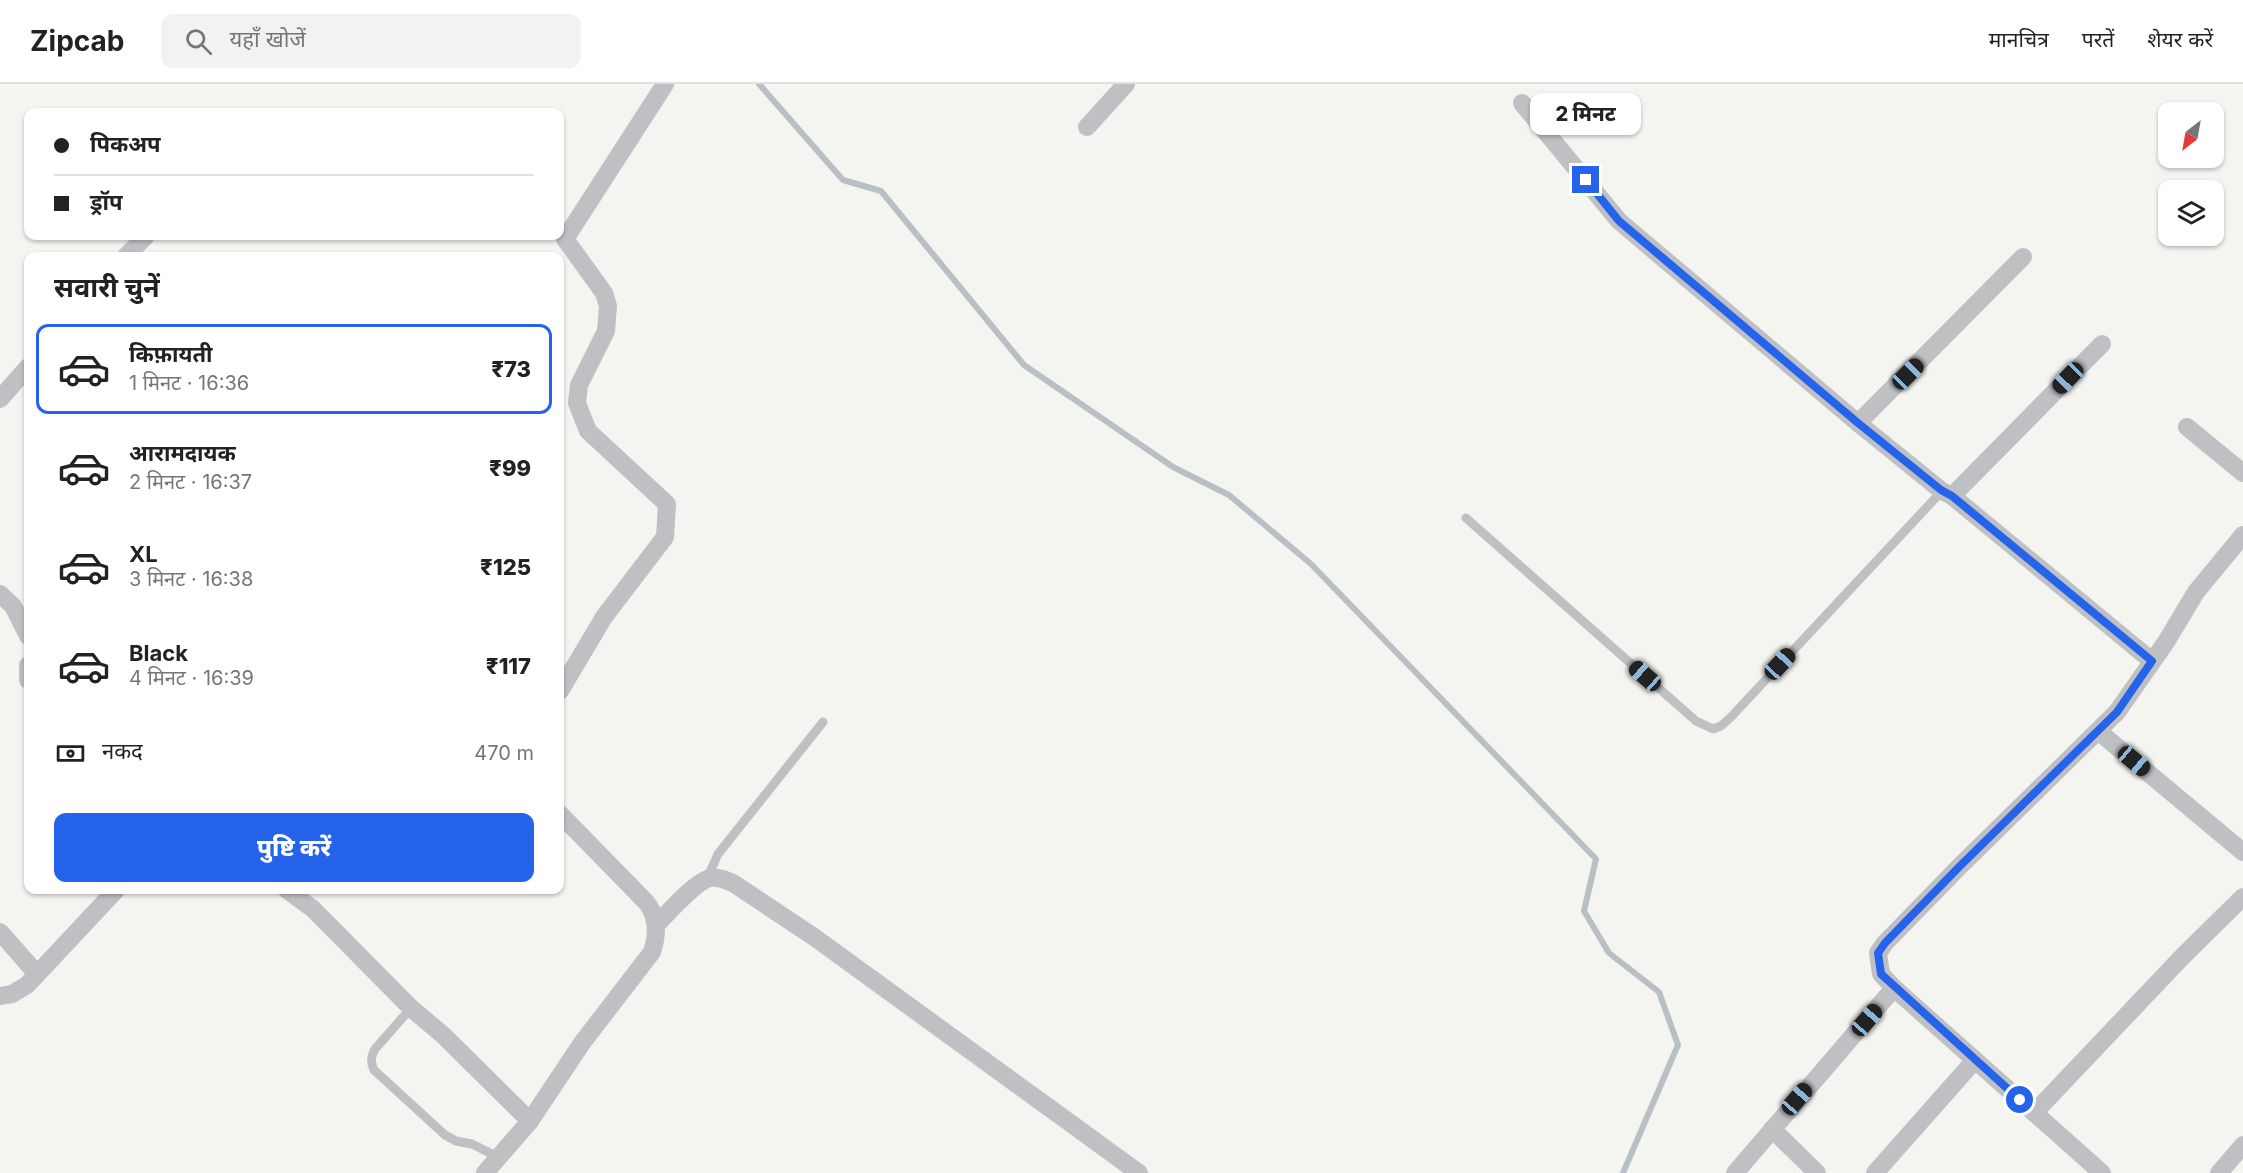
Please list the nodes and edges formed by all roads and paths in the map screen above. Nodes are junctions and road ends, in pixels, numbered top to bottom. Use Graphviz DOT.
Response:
graph roads {
  1 [pos="665,84"];
  2 [pos="1126,84"];
  3 [pos="1522,103"];
  4 [pos="1087,127"];
  5 [pos="142,240"];
  6 [pos="130,252"];
  7 [pos="2023,257"];
  8 [pos="2102,344"];
  9 [pos="24,372"];
  10 [pos="0,399"];
  11 [pos="1858,423"];
  12 [pos="2187,427"];
  13 [pos="2243,473"];
  14 [pos="1947,493"];
  15 [pos="1466,518"];
  16 [pos="2243,535"];
  17 [pos="0,595"];
  18 [pos="24,628"];
  19 [pos="2152,661"];
  20 [pos="564,684"];
  21 [pos="823,722"];
  22 [pos="2098,731"];
  23 [pos="564,818"];
  24 [pos="2243,852"];
  25 [pos="707,879"];
  26 [pos="112,894"];
  27 [pos="292,894"];
  28 [pos="2243,897"];
  29 [pos="656,925"];
  30 [pos="0,932"];
  31 [pos="33,978"];
  32 [pos="1894,988"];
  33 [pos="0,996"];
  34 [pos="411,1008"];
  35 [pos="1975,1060"];
  36 [pos="2034,1113"];
  37 [pos="531,1121"];
  38 [pos="1772,1129"];
  39 [pos="2243,1144"];
  40 [pos="500,1158"];
  41 [pos="485,1173"];
  42 [pos="1139,1173"];
  43 [pos="1736,1173"];
  44 [pos="1817,1173"];
  45 [pos="1875,1173"];
  46 [pos="2102,1173"];
  47 [pos="2219,1173"];
  1 -- 20 [label="street"];
  2 -- 4 [label="street"];
  3 -- 11 [label="street"];
  5 -- 6 [label="street"];
  7 -- 11 [label="street"];
  8 -- 14 [label="street"];
  9 -- 10 [label="street"];
  11 -- 14 [label="street"];
  12 -- 13 [label="street"];
  14 -- 15 [label="lane"];
  14 -- 19 [label="street"];
  16 -- 19 [label="street"];
  17 -- 18 [label="street"];
  19 -- 22 [label="street"];
  21 -- 25 [label="lane"];
  22 -- 24 [label="street"];
  22 -- 32 [label="street"];
  23 -- 29 [label="street"];
  25 -- 29 [label="street"];
  25 -- 42 [label="street"];
  26 -- 31 [label="street"];
  27 -- 34 [label="street"];
  28 -- 36 [label="street"];
  29 -- 37 [label="street"];
  30 -- 31 [label="street"];
  31 -- 33 [label="street"];
  32 -- 35 [label="street"];
  32 -- 38 [label="street"];
  34 -- 37 [label="street"];
  34 -- 40 [label="lane"];
  35 -- 36 [label="street"];
  35 -- 45 [label="street"];
  36 -- 46 [label="street"];
  37 -- 40 [label="street"];
  38 -- 43 [label="street"];
  38 -- 44 [label="street"];
  39 -- 47 [label="street"];
  40 -- 41 [label="street"];
}
